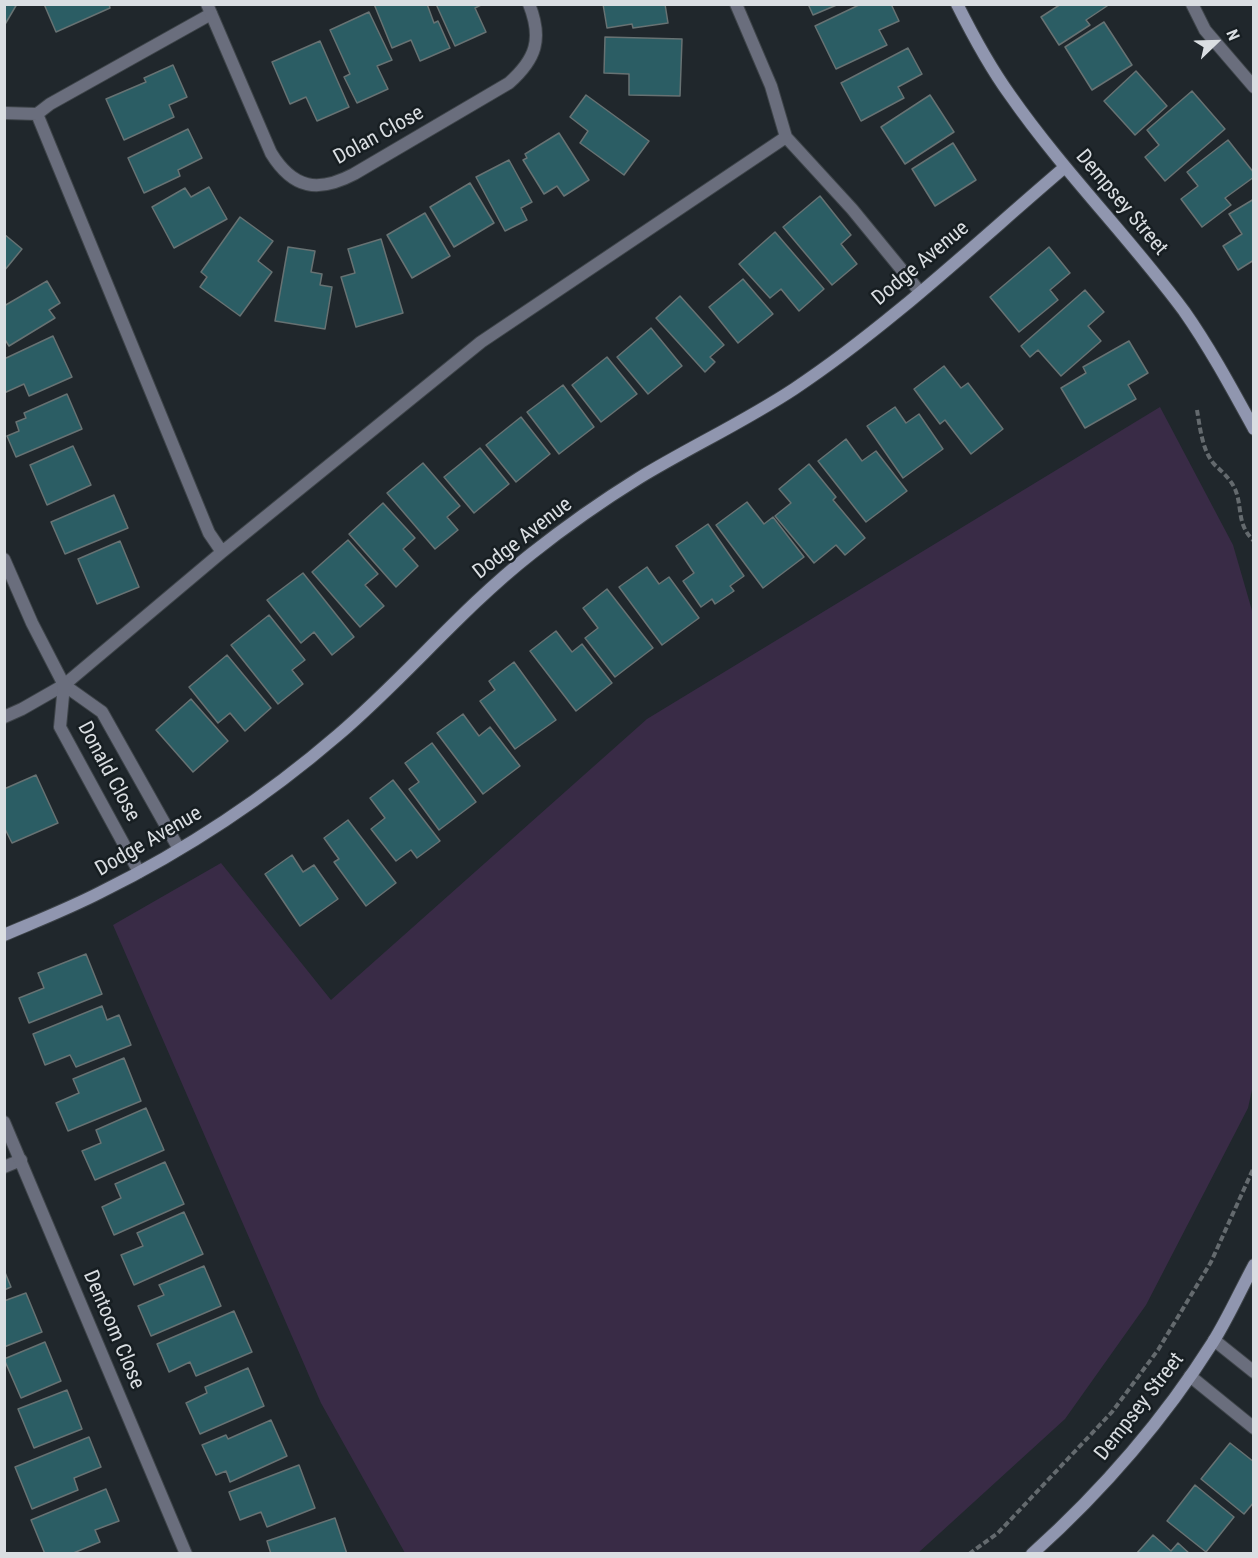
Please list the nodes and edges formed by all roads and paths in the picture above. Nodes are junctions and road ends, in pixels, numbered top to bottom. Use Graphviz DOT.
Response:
graph roads {
  1 [pos="529,4"];
  2 [pos="736,4"];
  3 [pos="957,4"];
  4 [pos="1192,4"];
  5 [pos="209,9"];
  6 [pos="1254,87"];
  7 [pos="4,113"];
  8 [pos="37,114"];
  9 [pos="786,137"];
  10 [pos="1065,167"];
  11 [pos="920,292"];
  12 [pos="1197,410"];
  13 [pos="1254,429"];
  14 [pos="1254,541"];
  15 [pos="222,552"];
  16 [pos="4,559"];
  17 [pos="64,685"];
  18 [pos="4,717"];
  19 [pos="179,849"];
  20 [pos="139,872"];
  21 [pos="4,935"];
  22 [pos="4,1122"];
  23 [pos="21,1160"];
  24 [pos="4,1167"];
  25 [pos="1254,1167"];
  26 [pos="1254,1265"];
  27 [pos="1214,1340"];
  28 [pos="1254,1372"];
  29 [pos="1190,1376"];
  30 [pos="1254,1428"];
  31 [pos="186,1554"];
  32 [pos="969,1554"];
  33 [pos="1032,1554"];
  1 -- 5 [label="street, Dolan Close"];
  2 -- 9 [label="street"];
  3 -- 10 [label="street, Dempsey Street"];
  4 -- 6 [label="street"];
  5 -- 8 [label="street"];
  7 -- 8 [label="street"];
  8 -- 15 [label="street"];
  9 -- 11 [label="street"];
  9 -- 15 [label="street"];
  10 -- 11 [label="street, Dodge Avenue"];
  10 -- 13 [label="street, Dempsey Street"];
  11 -- 19 [label="street, Dodge Avenue"];
  12 -- 14 [label="path"];
  15 -- 17 [label="street"];
  16 -- 17 [label="street, Donald Close"];
  17 -- 18 [label="street"];
  17 -- 19 [label="street, Donald Close"];
  17 -- 20 [label="street, Donald Close"];
  19 -- 20 [label="street, Dodge Avenue"];
  20 -- 21 [label="street, Dodge Avenue"];
  22 -- 23 [label="street, Dentoom Close"];
  23 -- 24 [label="street"];
  23 -- 31 [label="street, Dentoom Close"];
  25 -- 32 [label="path"];
  26 -- 27 [label="street, Dempsey Street"];
  27 -- 28 [label="street"];
  27 -- 29 [label="street, Dempsey Street"];
  29 -- 30 [label="street"];
  29 -- 33 [label="street, Dempsey Street"];
}
